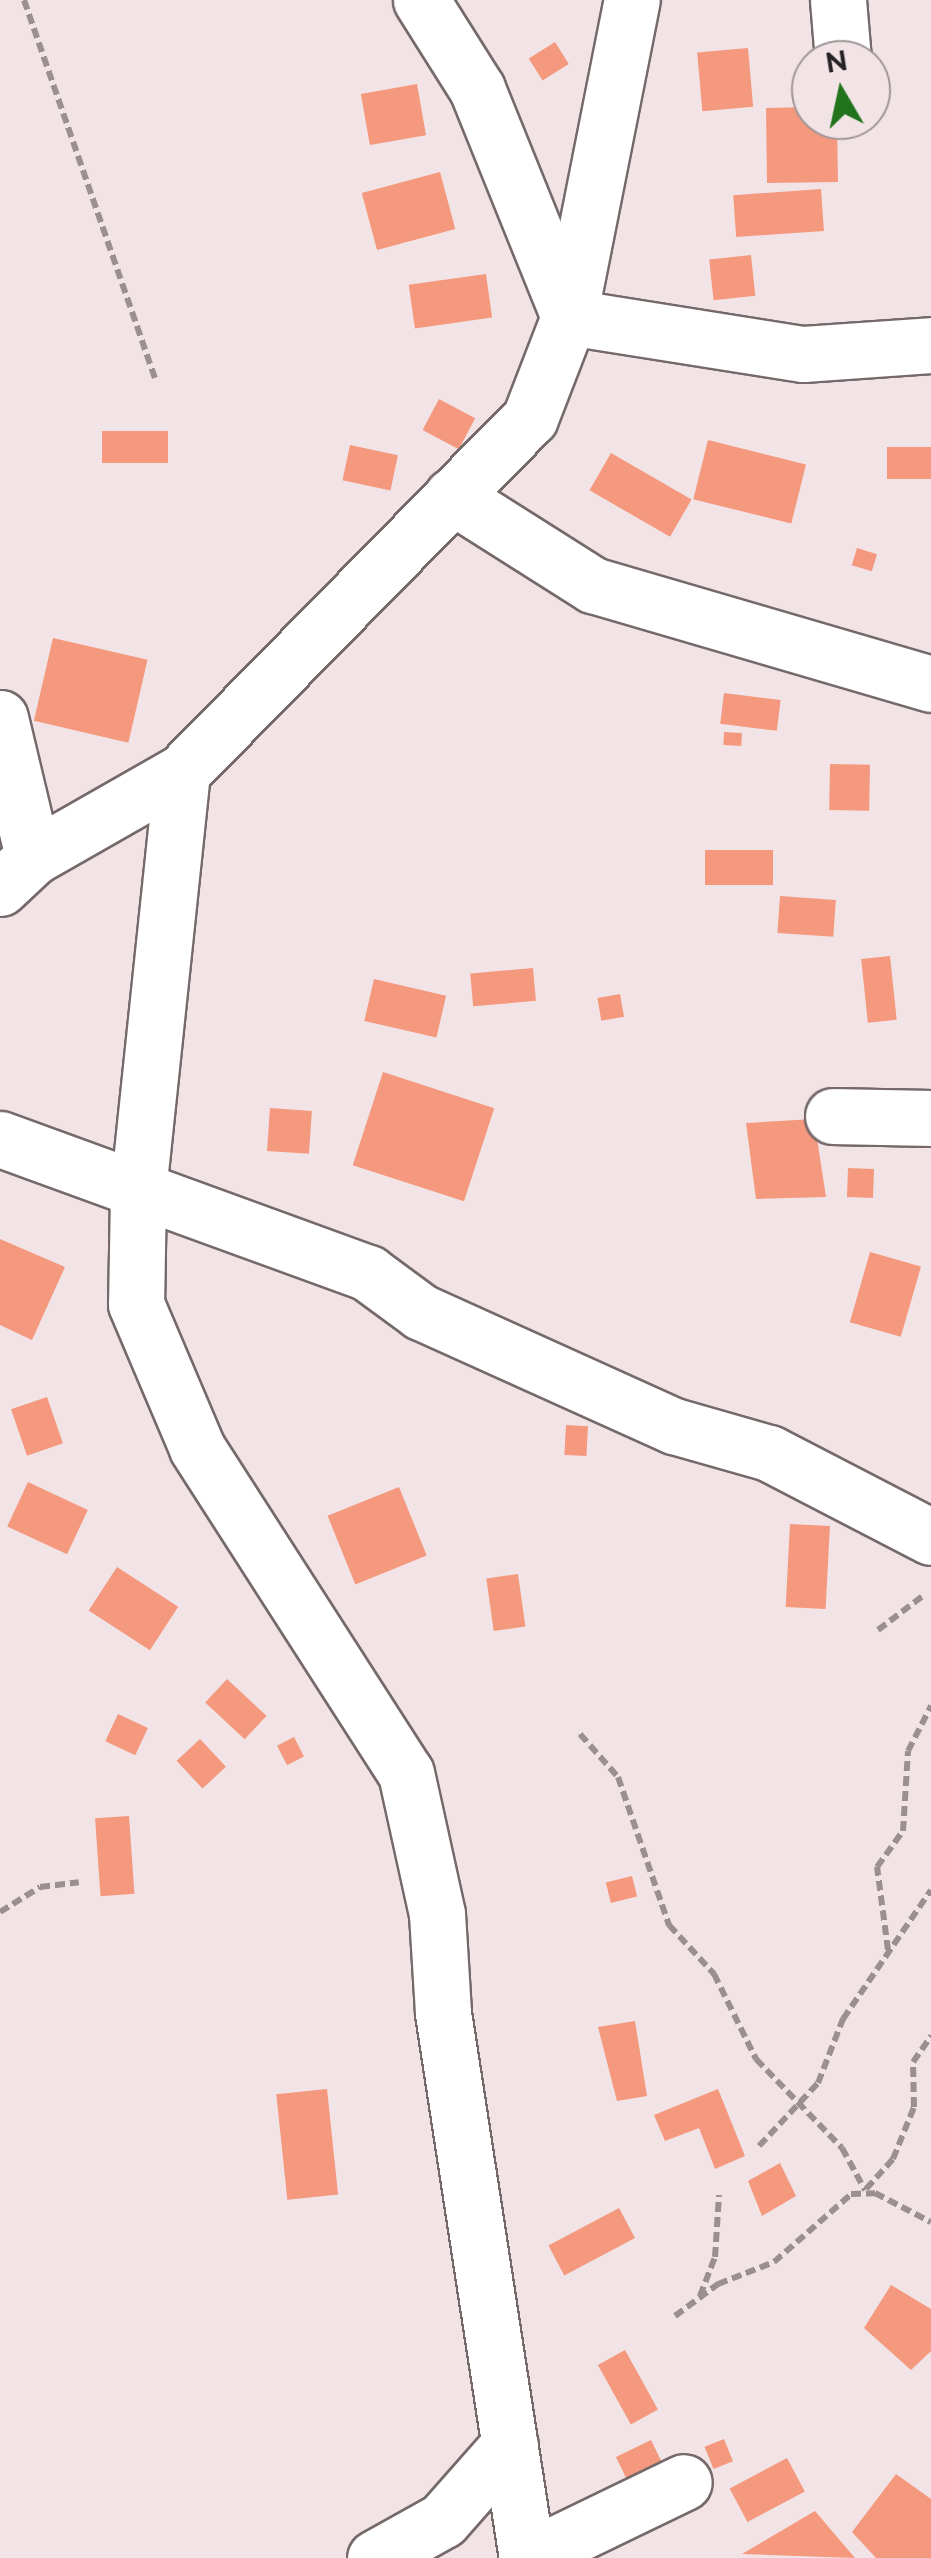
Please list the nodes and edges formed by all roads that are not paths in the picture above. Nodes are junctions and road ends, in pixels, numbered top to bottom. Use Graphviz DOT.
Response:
graph roads {
  1 [pos="421,0"];
  2 [pos="632,0"];
  3 [pos="838,0"];
  4 [pos="841,40"];
  5 [pos="570,317"];
  6 [pos="931,345"];
  7 [pos="452,496"];
  8 [pos="931,684"];
  9 [pos="0,718"];
  10 [pos="182,772"];
  11 [pos="16,872"];
  12 [pos="833,1116"];
  13 [pos="931,1118"];
  14 [pos="0,1139"];
  15 [pos="138,1194"];
  16 [pos="931,1537"];
  17 [pos="510,2444"];
  18 [pos="684,2482"];
  19 [pos="375,2558"];
  20 [pos="527,2558"];
  1 -- 5 [label="street"];
  2 -- 5 [label="street"];
  3 -- 4 [label="street"];
  5 -- 6 [label="street"];
  5 -- 7 [label="street"];
  7 -- 8 [label="street"];
  7 -- 10 [label="street"];
  9 -- 11 [label="street"];
  10 -- 11 [label="street"];
  10 -- 15 [label="street"];
  12 -- 13 [label="street"];
  14 -- 15 [label="street"];
  15 -- 16 [label="street"];
  15 -- 17 [label="street"];
  17 -- 19 [label="street"];
  17 -- 20 [label="street"];
  18 -- 20 [label="street"];
}
